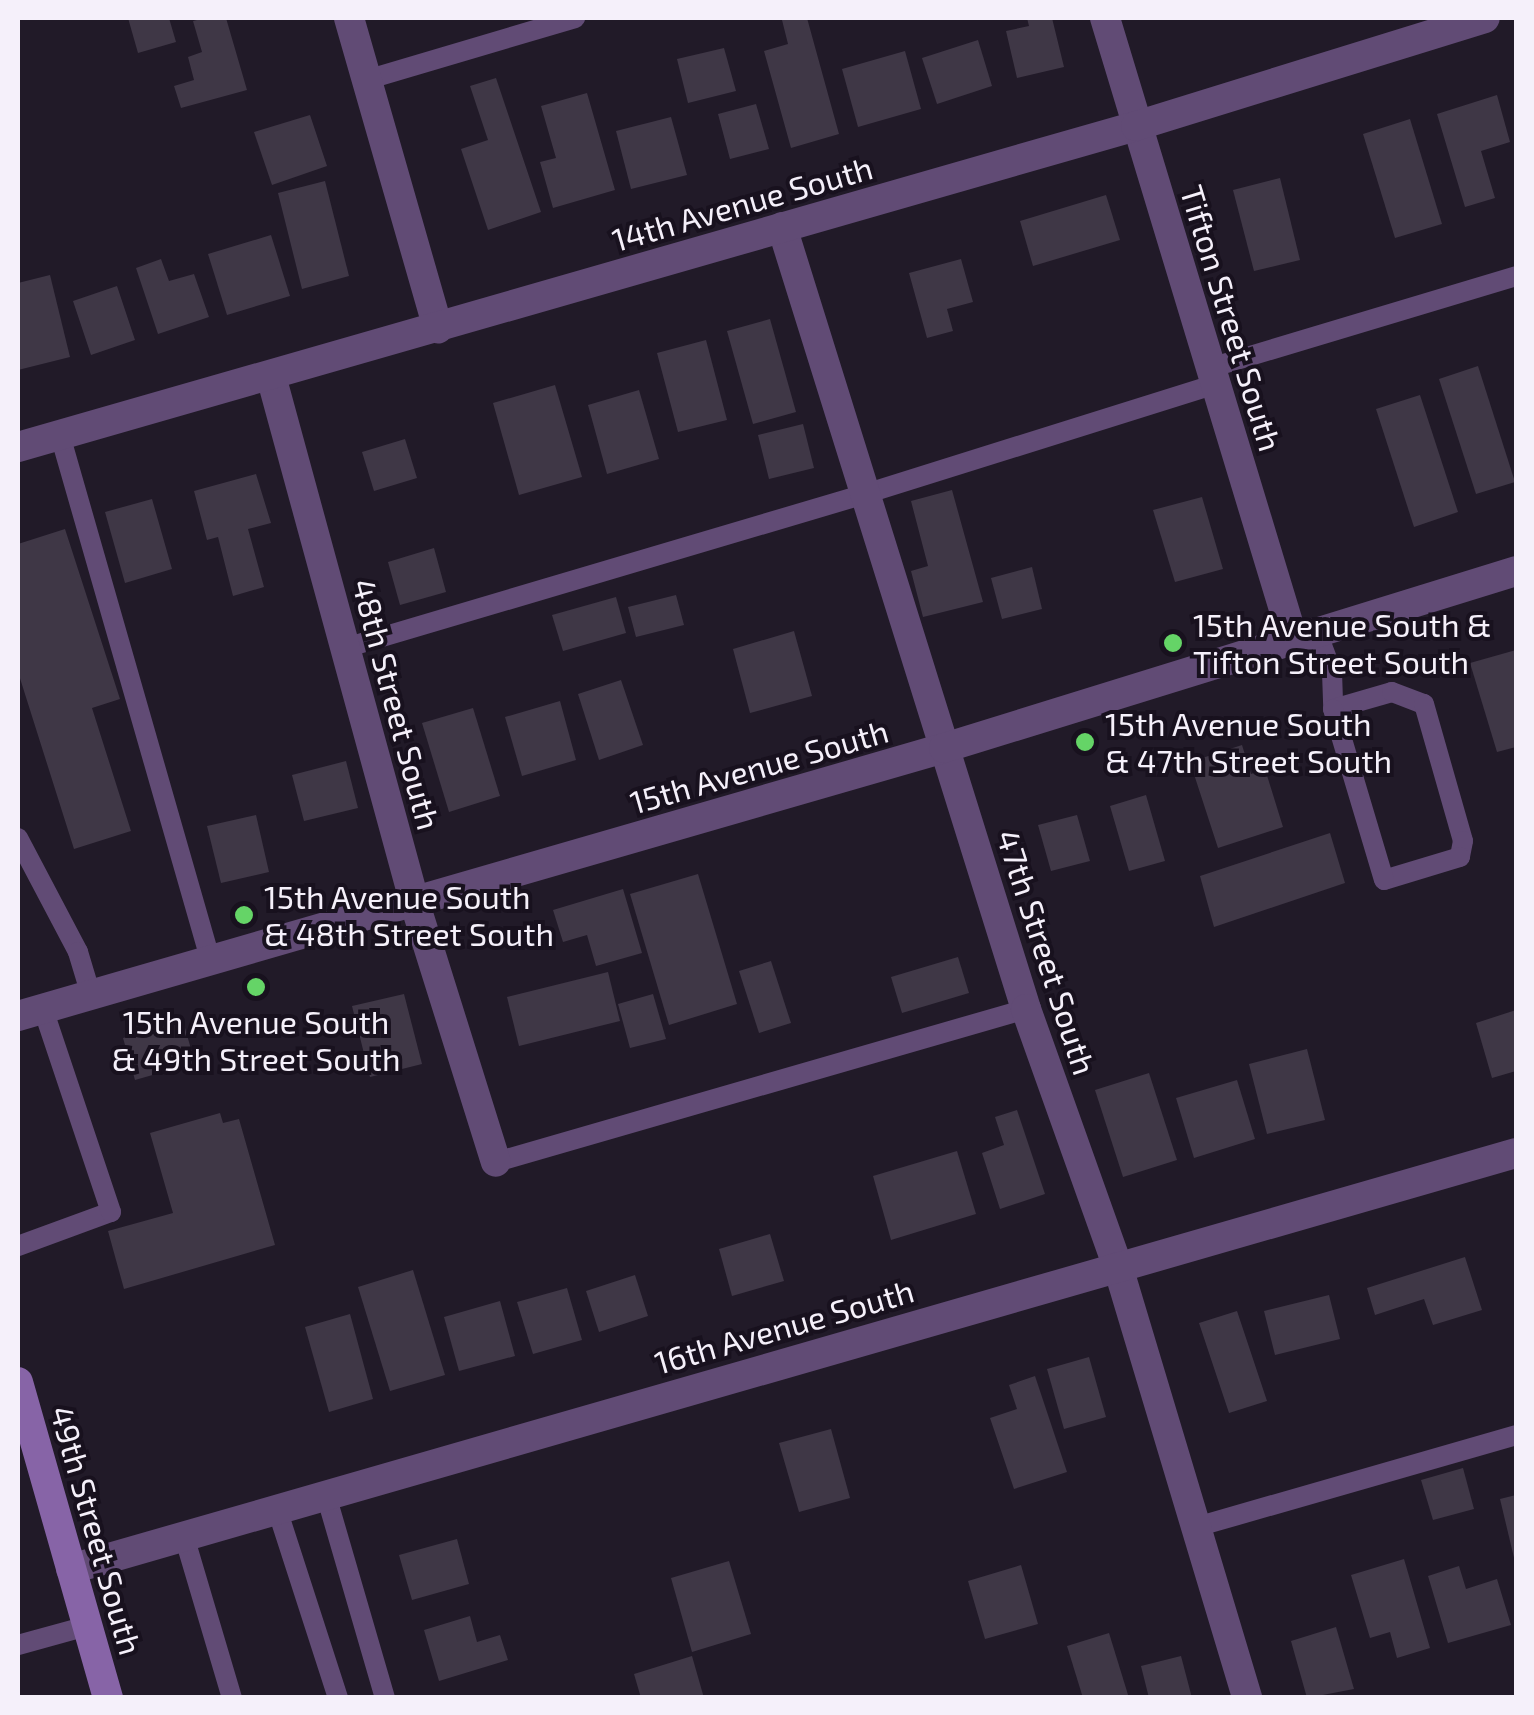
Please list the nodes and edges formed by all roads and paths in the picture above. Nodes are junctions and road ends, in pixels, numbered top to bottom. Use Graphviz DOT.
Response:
graph roads {
  1 [pos="348,18"];
  2 [pos="575,18"];
  3 [pos="1105,18"];
  4 [pos="1485,18"];
  5 [pos="366,80"];
  6 [pos="1136,126"];
  7 [pos="782,227"];
  8 [pos="1516,276"];
  9 [pos="438,329"];
  10 [pos="271,376"];
  11 [pos="1213,376"];
  12 [pos="60,435"];
  13 [pos="18,447"];
  14 [pos="865,494"];
  15 [pos="1516,571"];
  16 [pos="1305,635"];
  17 [pos="345,648"];
  18 [pos="1333,709"];
  19 [pos="944,748"];
  20 [pos="18,838"];
  21 [pos="415,904"];
  22 [pos="210,962"];
  23 [pos="91,996"];
  24 [pos="1026,1009"];
  25 [pos="30,1013"];
  26 [pos="1516,1153"];
  27 [pos="496,1162"];
  28 [pos="18,1246"];
  29 [pos="1118,1267"];
  30 [pos="18,1382"];
  31 [pos="1516,1435"];
  32 [pos="28,1460"];
  33 [pos="326,1495"];
  34 [pos="278,1509"];
  35 [pos="1196,1528"];
  36 [pos="184,1536"];
  37 [pos="70,1569"];
  38 [pos="87,1626"];
  39 [pos="18,1644"];
  40 [pos="108,1698"];
  41 [pos="232,1698"];
  42 [pos="338,1698"];
  43 [pos="385,1698"];
  44 [pos="1247,1698"];
  1 -- 5 [label="street"];
  2 -- 5 [label="lane"];
  3 -- 6 [label="street, Tifton Street South"];
  4 -- 6 [label="street, 14th Avenue South"];
  5 -- 9 [label="street"];
  6 -- 7 [label="street, 14th Avenue South"];
  6 -- 11 [label="street, Tifton Street South"];
  7 -- 9 [label="street, 14th Avenue South"];
  7 -- 14 [label="street, 47th Street South"];
  8 -- 11 [label="lane"];
  9 -- 10 [label="street, 14th Avenue South"];
  10 -- 12 [label="street, 14th Avenue South"];
  10 -- 17 [label="street, 48th Street South"];
  11 -- 14 [label="lane"];
  11 -- 16 [label="street, Tifton Street South"];
  12 -- 13 [label="street, 14th Avenue South"];
  12 -- 22 [label="lane"];
  14 -- 17 [label="lane"];
  14 -- 19 [label="street, 47th Street South"];
  15 -- 16 [label="street, 15th Avenue South"];
  16 -- 18 [label="lane"];
  16 -- 19 [label="street, 15th Avenue South"];
  17 -- 21 [label="street, 48th Street South"];
  18 -- 18 [label="lane"];
  19 -- 21 [label="street, 15th Avenue South"];
  19 -- 24 [label="street, 47th Street South"];
  20 -- 23 [label="lane"];
  21 -- 22 [label="street, 15th Avenue South"];
  21 -- 27 [label="street, 48th Street South"];
  22 -- 23 [label="street, 15th Avenue South"];
  23 -- 25 [label="street, 15th Avenue South"];
  24 -- 27 [label="lane"];
  24 -- 29 [label="street, 47th Street South"];
  25 -- 28 [label="lane"];
  26 -- 29 [label="street, 16th Avenue South"];
  29 -- 33 [label="street, 16th Avenue South"];
  29 -- 35 [label="street, 47th Street South"];
  30 -- 32 [label="main road, 49th Street South"];
  31 -- 35 [label="lane"];
  32 -- 37 [label="main road, 49th Street South"];
  33 -- 34 [label="street, 16th Avenue South"];
  33 -- 43 [label="lane"];
  34 -- 36 [label="street, 16th Avenue South"];
  34 -- 42 [label="lane"];
  35 -- 44 [label="street, 47th Street South"];
  36 -- 37 [label="street, 16th Avenue South"];
  36 -- 41 [label="lane"];
  37 -- 38 [label="main road, 49th Street South"];
  38 -- 39 [label="lane"];
  38 -- 40 [label="main road, 49th Street South"];
}
